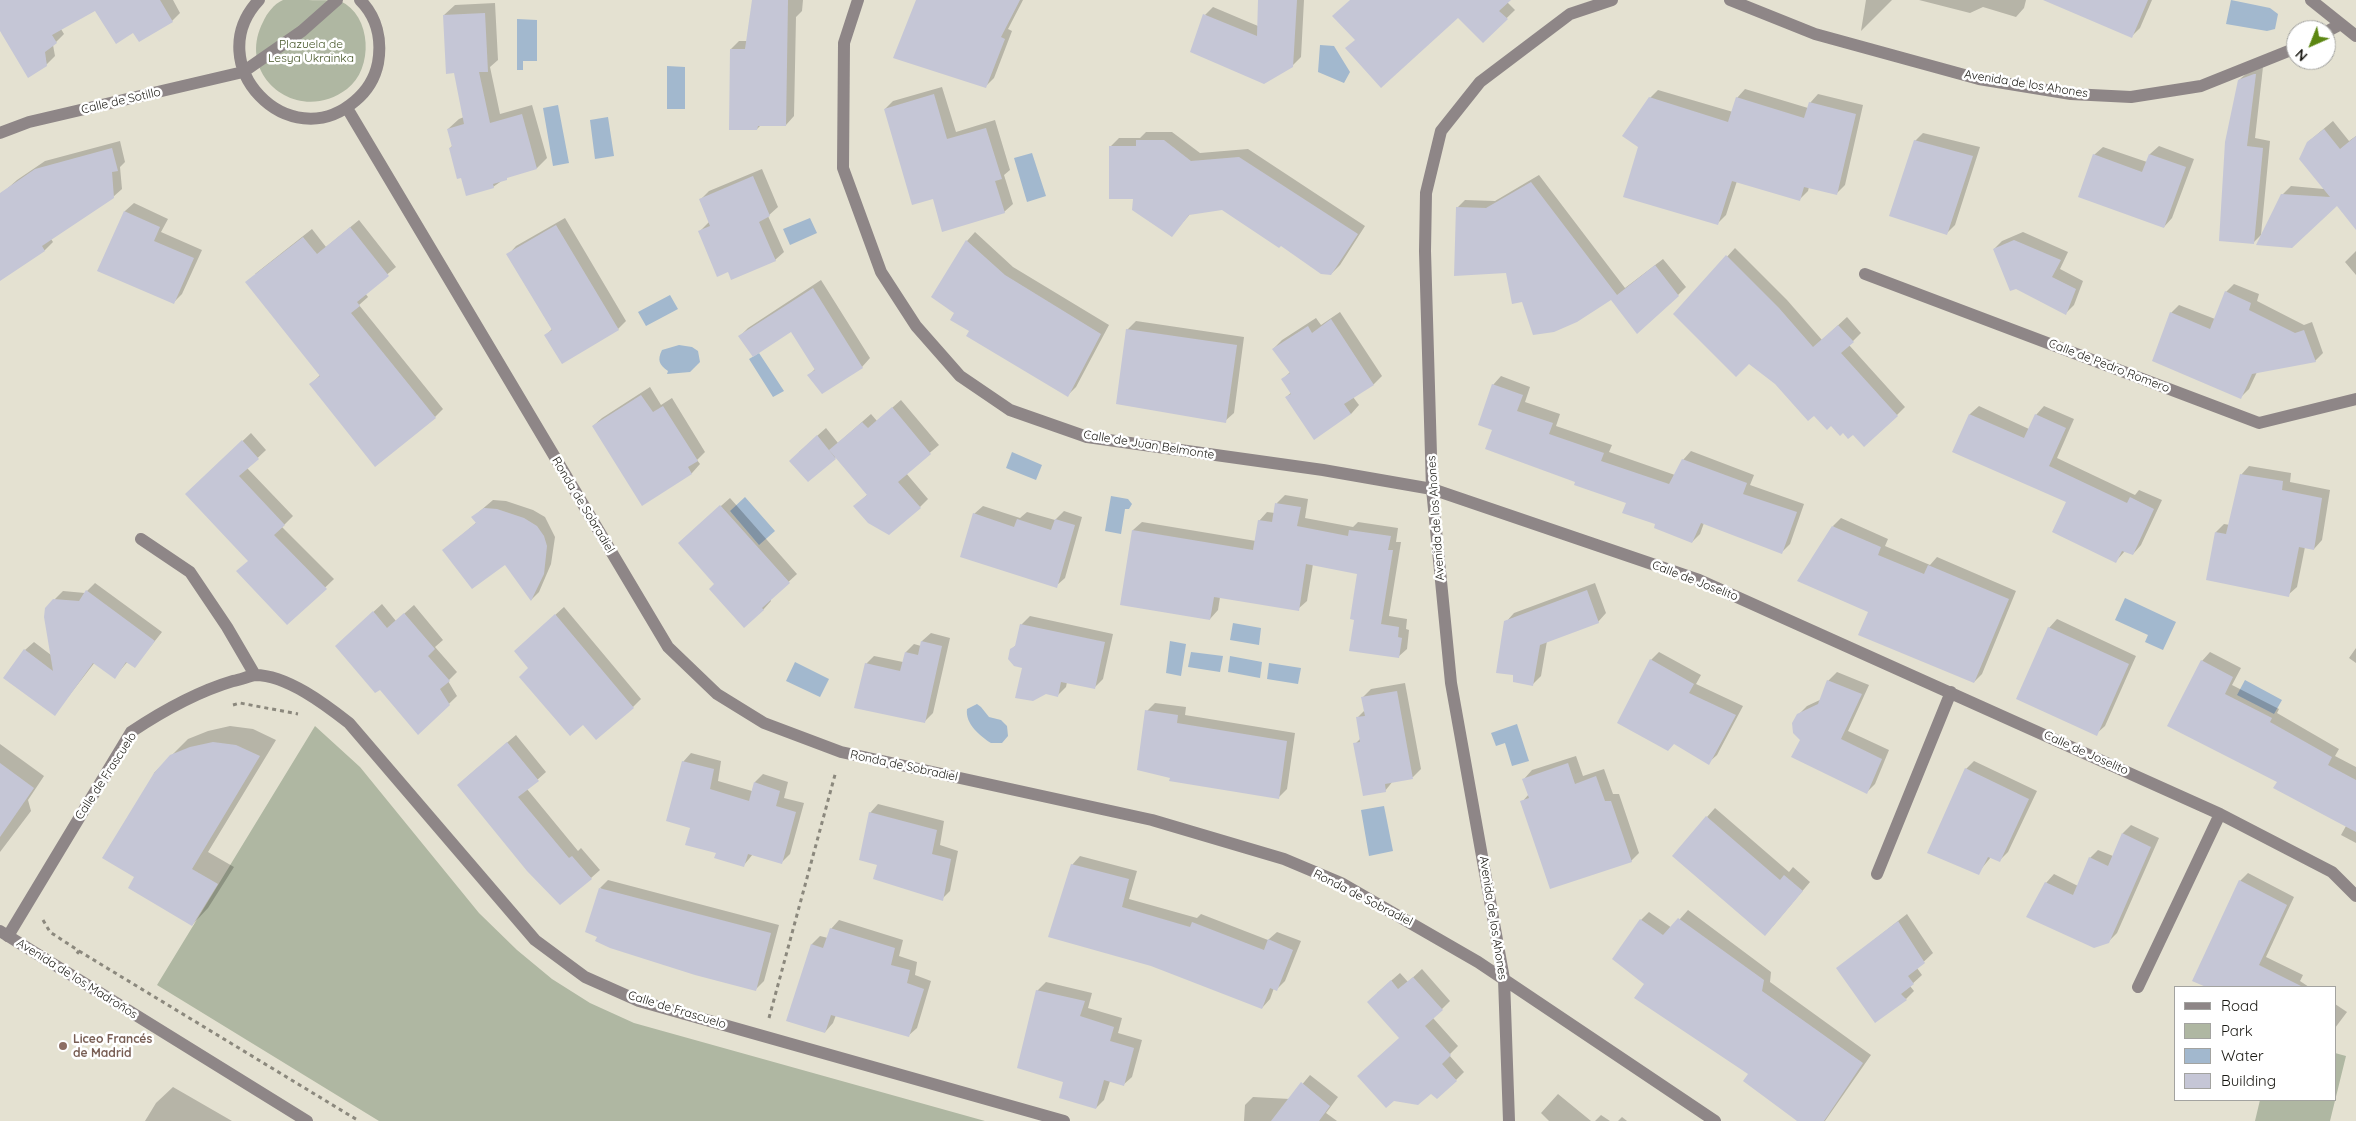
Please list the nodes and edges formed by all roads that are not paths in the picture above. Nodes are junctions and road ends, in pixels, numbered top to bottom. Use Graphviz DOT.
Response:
graph roads {
  1 [pos="259,0"];
  2 [pos="337,0"];
  3 [pos="360,0"];
  4 [pos="858,0"];
  5 [pos="1612,0"];
  6 [pos="1730,0"];
  7 [pos="2311,0"];
  8 [pos="2341,24"];
  9 [pos="2336,27"];
  10 [pos="2356,36"];
  11 [pos="2286,52"];
  12 [pos="243,72"];
  13 [pos="347,108"];
  14 [pos="0,133"];
  15 [pos="1865,274"];
  16 [pos="2356,399"];
  17 [pos="1432,489"];
  18 [pos="141,539"];
  19 [pos="255,675"];
  20 [pos="1952,692"];
  21 [pos="2220,814"];
  22 [pos="1877,874"];
  23 [pos="2356,896"];
  24 [pos="4,934"];
  25 [pos="1504,979"];
  26 [pos="2138,987"];
  27 [pos="307,1121"];
  28 [pos="1064,1121"];
  29 [pos="1509,1121"];
  30 [pos="1715,1121"];
  1 -- 12 [label="street"];
  2 -- 12 [label="street"];
  3 -- 13 [label="street"];
  4 -- 17 [label="street, Calle de Juan Belmonte"];
  5 -- 17 [label="street, Avenida de los Ahones"];
  6 -- 11 [label="street, Avenida de los Ahones"];
  7 -- 8 [label="street"];
  8 -- 9 [label="street"];
  8 -- 10 [label="street"];
  12 -- 13 [label="street"];
  12 -- 14 [label="street, Calle de Sotillo"];
  13 -- 25 [label="street, Ronda de Sobradiel"];
  15 -- 16 [label="street, Calle de Pedro Romero"];
  17 -- 20 [label="street, Calle de Joselito"];
  17 -- 25 [label="street, Avenida de los Ahones"];
  18 -- 19 [label="street"];
  19 -- 24 [label="street, Calle de Frascuelo"];
  19 -- 28 [label="street, Calle de Frascuelo"];
  20 -- 21 [label="street, Calle de Joselito"];
  20 -- 22 [label="street"];
  21 -- 23 [label="street, Calle de Joselito"];
  21 -- 26 [label="street"];
  24 -- 27 [label="street, Avenida de los Madroños"];
  25 -- 29 [label="street, Avenida de los Ahones"];
  25 -- 30 [label="street, Ronda de Sobradiel"];
}
